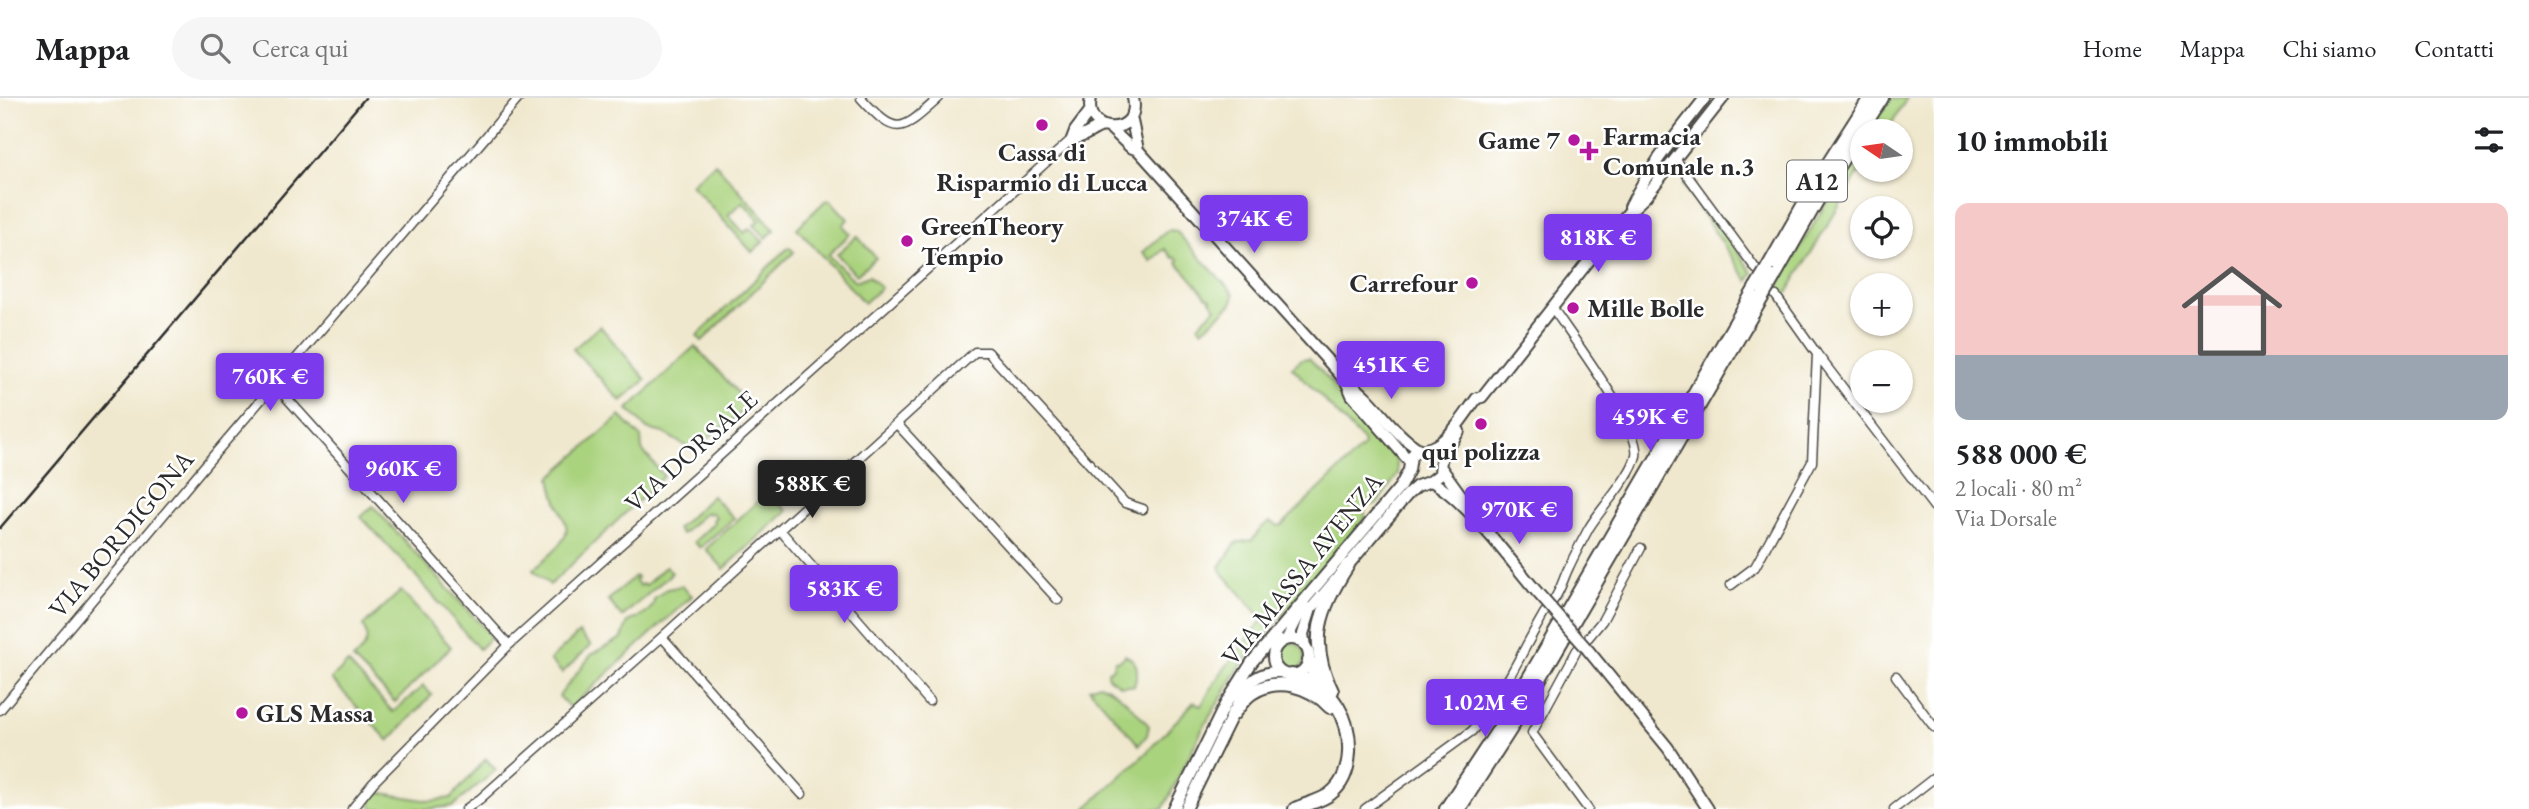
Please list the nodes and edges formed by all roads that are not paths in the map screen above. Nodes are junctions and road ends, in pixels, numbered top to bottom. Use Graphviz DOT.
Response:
graph roads {
  1 [pos="520,98"];
  2 [pos="861,98"];
  3 [pos="939,98"];
  4 [pos="1705,98"];
  5 [pos="1723,98"];
  6 [pos="1870,98"];
  7 [pos="1882,98"];
  8 [pos="1134,100"];
  9 [pos="1090,103"];
  10 [pos="1131,116"];
  11 [pos="1107,127"];
  12 [pos="1072,139"];
  13 [pos="1138,150"];
  14 [pos="1663,153"];
  15 [pos="1676,160"];
  16 [pos="1628,213"];
  17 [pos="1766,271"];
  18 [pos="1765,293"];
  19 [pos="1552,307"];
  20 [pos="1817,354"];
  21 [pos="1346,381"];
  22 [pos="276,386"];
  23 [pos="1482,397"];
  24 [pos="897,424"];
  25 [pos="1424,449"];
  26 [pos="1442,464"];
  27 [pos="1409,466"];
  28 [pos="1427,482"];
  29 [pos="1934,507"];
  30 [pos="1143,509"];
  31 [pos="1477,521"];
  32 [pos="780,530"];
  33 [pos="1641,548"];
  34 [pos="1348,565"];
  35 [pos="1320,583"];
  36 [pos="1731,585"];
  37 [pos="1058,600"];
  38 [pos="1553,601"];
  39 [pos="1545,612"];
  40 [pos="662,637"];
  41 [pos="1588,638"];
  42 [pos="1287,639"];
  43 [pos="509,645"];
  44 [pos="1305,646"];
  45 [pos="1582,650"];
  46 [pos="1273,657"];
  47 [pos="1309,661"];
  48 [pos="1286,673"];
  49 [pos="1896,677"];
  50 [pos="1237,684"];
  51 [pos="929,701"];
  52 [pos="0,710"];
  53 [pos="1233,714"];
  54 [pos="1345,723"];
  55 [pos="1934,727"];
  56 [pos="1934,778"];
  57 [pos="802,794"];
  58 [pos="1329,794"];
  59 [pos="352,809"];
  60 [pos="466,809"];
  61 [pos="1174,809"];
  62 [pos="1186,809"];
  63 [pos="1295,809"];
  64 [pos="1323,809"];
  65 [pos="1365,809"];
  66 [pos="1446,809"];
  67 [pos="1459,809"];
  68 [pos="1588,809"];
  69 [pos="1708,809"];
  70 [pos="1894,809"];
  1 -- 22 [label="street, VIA BORDIGONA"];
  2 -- 3 [label="street"];
  4 -- 14 [label="main road, VIA MASSA AVENZA"];
  5 -- 15 [label="main road, VIA MASSA AVENZA"];
  6 -- 17 [label="highway, A12"];
  7 -- 17 [label="highway, A12"];
  8 -- 10 [label="main road"];
  9 -- 11 [label="main road"];
  9 -- 12 [label="main road, VIA DORSALE"];
  10 -- 11 [label="main road, VIA DORSALE"];
  10 -- 13 [label="main road"];
  11 -- 12 [label="main road, VIA DORSALE"];
  11 -- 13 [label="main road"];
  12 -- 43 [label="street, VIA DORSALE"];
  13 -- 21 [label="main road"];
  14 -- 15 [label="street"];
  14 -- 15 [label="street"];
  14 -- 16 [label="main road, VIA MASSA AVENZA"];
  15 -- 16 [label="main road, VIA MASSA AVENZA"];
  15 -- 17 [label="street"];
  16 -- 19 [label="main road, VIA MASSA AVENZA"];
  17 -- 18 [label="highway, A12, bridge"];
  18 -- 20 [label="street"];
  18 -- 66 [label="highway, A12"];
  18 -- 67 [label="highway, A12"];
  19 -- 23 [label="main road, VIA MASSA AVENZA"];
  19 -- 38 [label="street"];
  20 -- 29 [label="street"];
  20 -- 36 [label="street"];
  21 -- 25 [label="main road"];
  21 -- 27 [label="main road"];
  22 -- 43 [label="street"];
  22 -- 52 [label="street, VIA BORDIGONA"];
  23 -- 25 [label="main road, VIA MASSA AVENZA"];
  23 -- 26 [label="main road, VIA MASSA AVENZA"];
  24 -- 30 [label="street"];
  24 -- 32 [label="street"];
  24 -- 37 [label="street"];
  25 -- 26 [label="main road"];
  25 -- 27 [label="main road, VIA MASSA AVENZA"];
  26 -- 28 [label="main road, VIA MASSA AVENZA"];
  26 -- 31 [label="main road"];
  27 -- 28 [label="main road, VIA MASSA AVENZA"];
  27 -- 35 [label="main road, VIA MASSA AVENZA"];
  28 -- 31 [label="main road"];
  28 -- 34 [label="main road, VIA MASSA AVENZA"];
  31 -- 45 [label="main road, bridge"];
  32 -- 40 [label="street"];
  32 -- 51 [label="street"];
  33 -- 41 [label="street"];
  34 -- 44 [label="main road, VIA MASSA AVENZA"];
  34 -- 54 [label="highway"];
  35 -- 42 [label="main road"];
  35 -- 50 [label="main road, VIA MASSA AVENZA"];
  39 -- 65 [label="street"];
  40 -- 57 [label="street"];
  40 -- 60 [label="street"];
  42 -- 44 [label="main road"];
  42 -- 46 [label="main road"];
  43 -- 59 [label="street, VIA DORSALE"];
  44 -- 47 [label="main road"];
  45 -- 68 [label="street"];
  45 -- 69 [label="main road"];
  46 -- 48 [label="main road"];
  46 -- 50 [label="main road"];
  47 -- 48 [label="main road"];
  47 -- 54 [label="highway"];
  48 -- 53 [label="main road"];
  48 -- 54 [label="highway"];
  49 -- 55 [label="street"];
  50 -- 61 [label="main road, VIA MASSA AVENZA"];
  53 -- 54 [label="highway"];
  53 -- 62 [label="main road"];
  54 -- 58 [label="highway"];
  56 -- 70 [label="street"];
  58 -- 63 [label="highway"];
  58 -- 64 [label="highway"];
}
